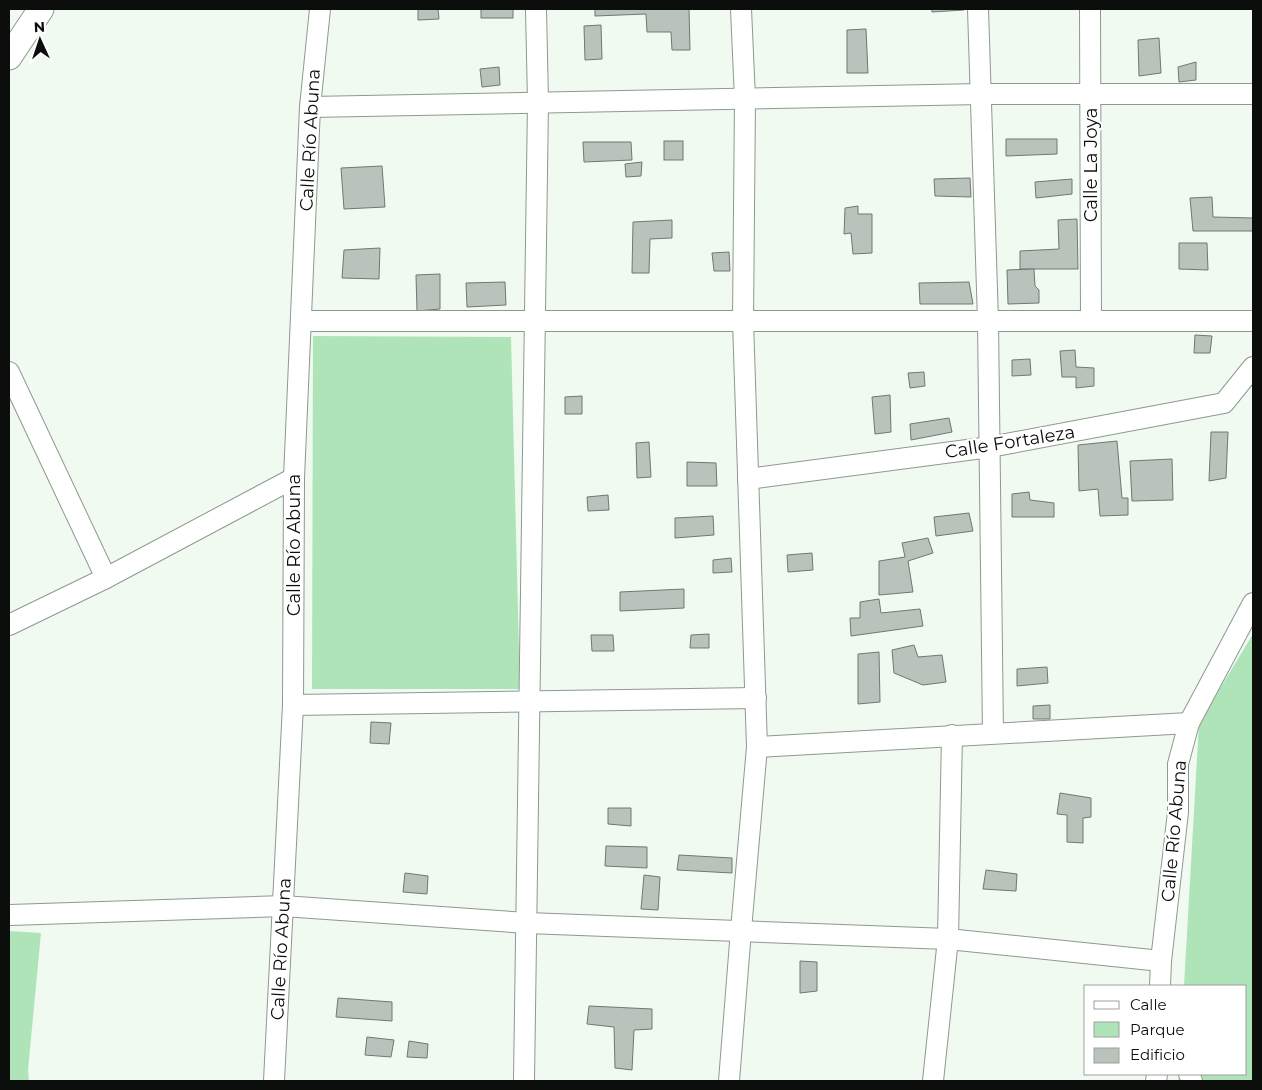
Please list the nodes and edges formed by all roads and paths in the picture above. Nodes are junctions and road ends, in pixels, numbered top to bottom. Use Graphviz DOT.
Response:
graph roads {
  1 [pos="41,9"];
  2 [pos="320,9"];
  3 [pos="536,9"];
  4 [pos="741,9"];
  5 [pos="978,9"];
  6 [pos="1090,9"];
  7 [pos="9,57"];
  8 [pos="982,94"];
  9 [pos="1091,94"];
  10 [pos="1253,94"];
  11 [pos="745,98"];
  12 [pos="538,102"];
  13 [pos="310,107"];
  14 [pos="302,321"];
  15 [pos="535,321"];
  16 [pos="743,321"];
  17 [pos="988,321"];
  18 [pos="1091,321"];
  19 [pos="1253,321"];
  20 [pos="1253,367"];
  21 [pos="9,372"];
  22 [pos="990,447"];
  23 [pos="294,478"];
  24 [pos="748,479"];
  25 [pos="106,578"];
  26 [pos="1253,603"];
  27 [pos="9,625"];
  28 [pos="756,698"];
  29 [pos="530,701"];
  30 [pos="293,705"];
  31 [pos="1189,723"];
  32 [pos="993,732"];
  33 [pos="952,735"];
  34 [pos="757,747"];
  35 [pos="283,906"];
  36 [pos="9,919"];
  37 [pos="527,924"];
  38 [pos="740,930"];
  39 [pos="948,939"];
  40 [pos="1161,961"];
  41 [pos="1160,985"];
  42 [pos="274,1081"];
  43 [pos="524,1081"];
  44 [pos="729,1081"];
  45 [pos="933,1081"];
  1 -- 7 [label="street"];
  2 -- 13 [label="street, Calle Río Abuna"];
  3 -- 12 [label="street"];
  4 -- 11 [label="street"];
  5 -- 8 [label="street"];
  6 -- 9 [label="street, Calle La Joya"];
  8 -- 9 [label="street"];
  8 -- 11 [label="street"];
  8 -- 17 [label="street"];
  9 -- 10 [label="street"];
  9 -- 18 [label="street, Calle La Joya"];
  11 -- 12 [label="street"];
  11 -- 16 [label="street"];
  12 -- 13 [label="street"];
  12 -- 15 [label="street"];
  13 -- 14 [label="street, Calle Río Abuna"];
  14 -- 15 [label="street"];
  14 -- 23 [label="street, Calle Río Abuna"];
  15 -- 16 [label="street"];
  15 -- 29 [label="street"];
  16 -- 17 [label="street"];
  16 -- 24 [label="street"];
  17 -- 18 [label="street"];
  17 -- 22 [label="street"];
  18 -- 19 [label="street"];
  20 -- 22 [label="street, Calle Fortaleza"];
  21 -- 25 [label="street"];
  22 -- 24 [label="street, Calle Fortaleza"];
  22 -- 32 [label="street"];
  23 -- 25 [label="street"];
  23 -- 30 [label="street, Calle Río Abuna"];
  24 -- 28 [label="street"];
  25 -- 27 [label="street"];
  26 -- 31 [label="street, Calle Río Abuna"];
  28 -- 29 [label="street"];
  28 -- 34 [label="street"];
  29 -- 30 [label="street"];
  29 -- 37 [label="street"];
  30 -- 35 [label="street, Calle Río Abuna"];
  31 -- 32 [label="street"];
  31 -- 40 [label="street, Calle Río Abuna"];
  32 -- 33 [label="street"];
  33 -- 34 [label="street"];
  33 -- 39 [label="street"];
  34 -- 38 [label="street"];
  35 -- 36 [label="street"];
  35 -- 37 [label="street"];
  35 -- 42 [label="street, Calle Río Abuna"];
  37 -- 38 [label="street"];
  37 -- 43 [label="street"];
  38 -- 39 [label="street"];
  38 -- 44 [label="street"];
  39 -- 40 [label="street"];
  39 -- 45 [label="street"];
  40 -- 41 [label="street, Calle Río Abuna"];
}
